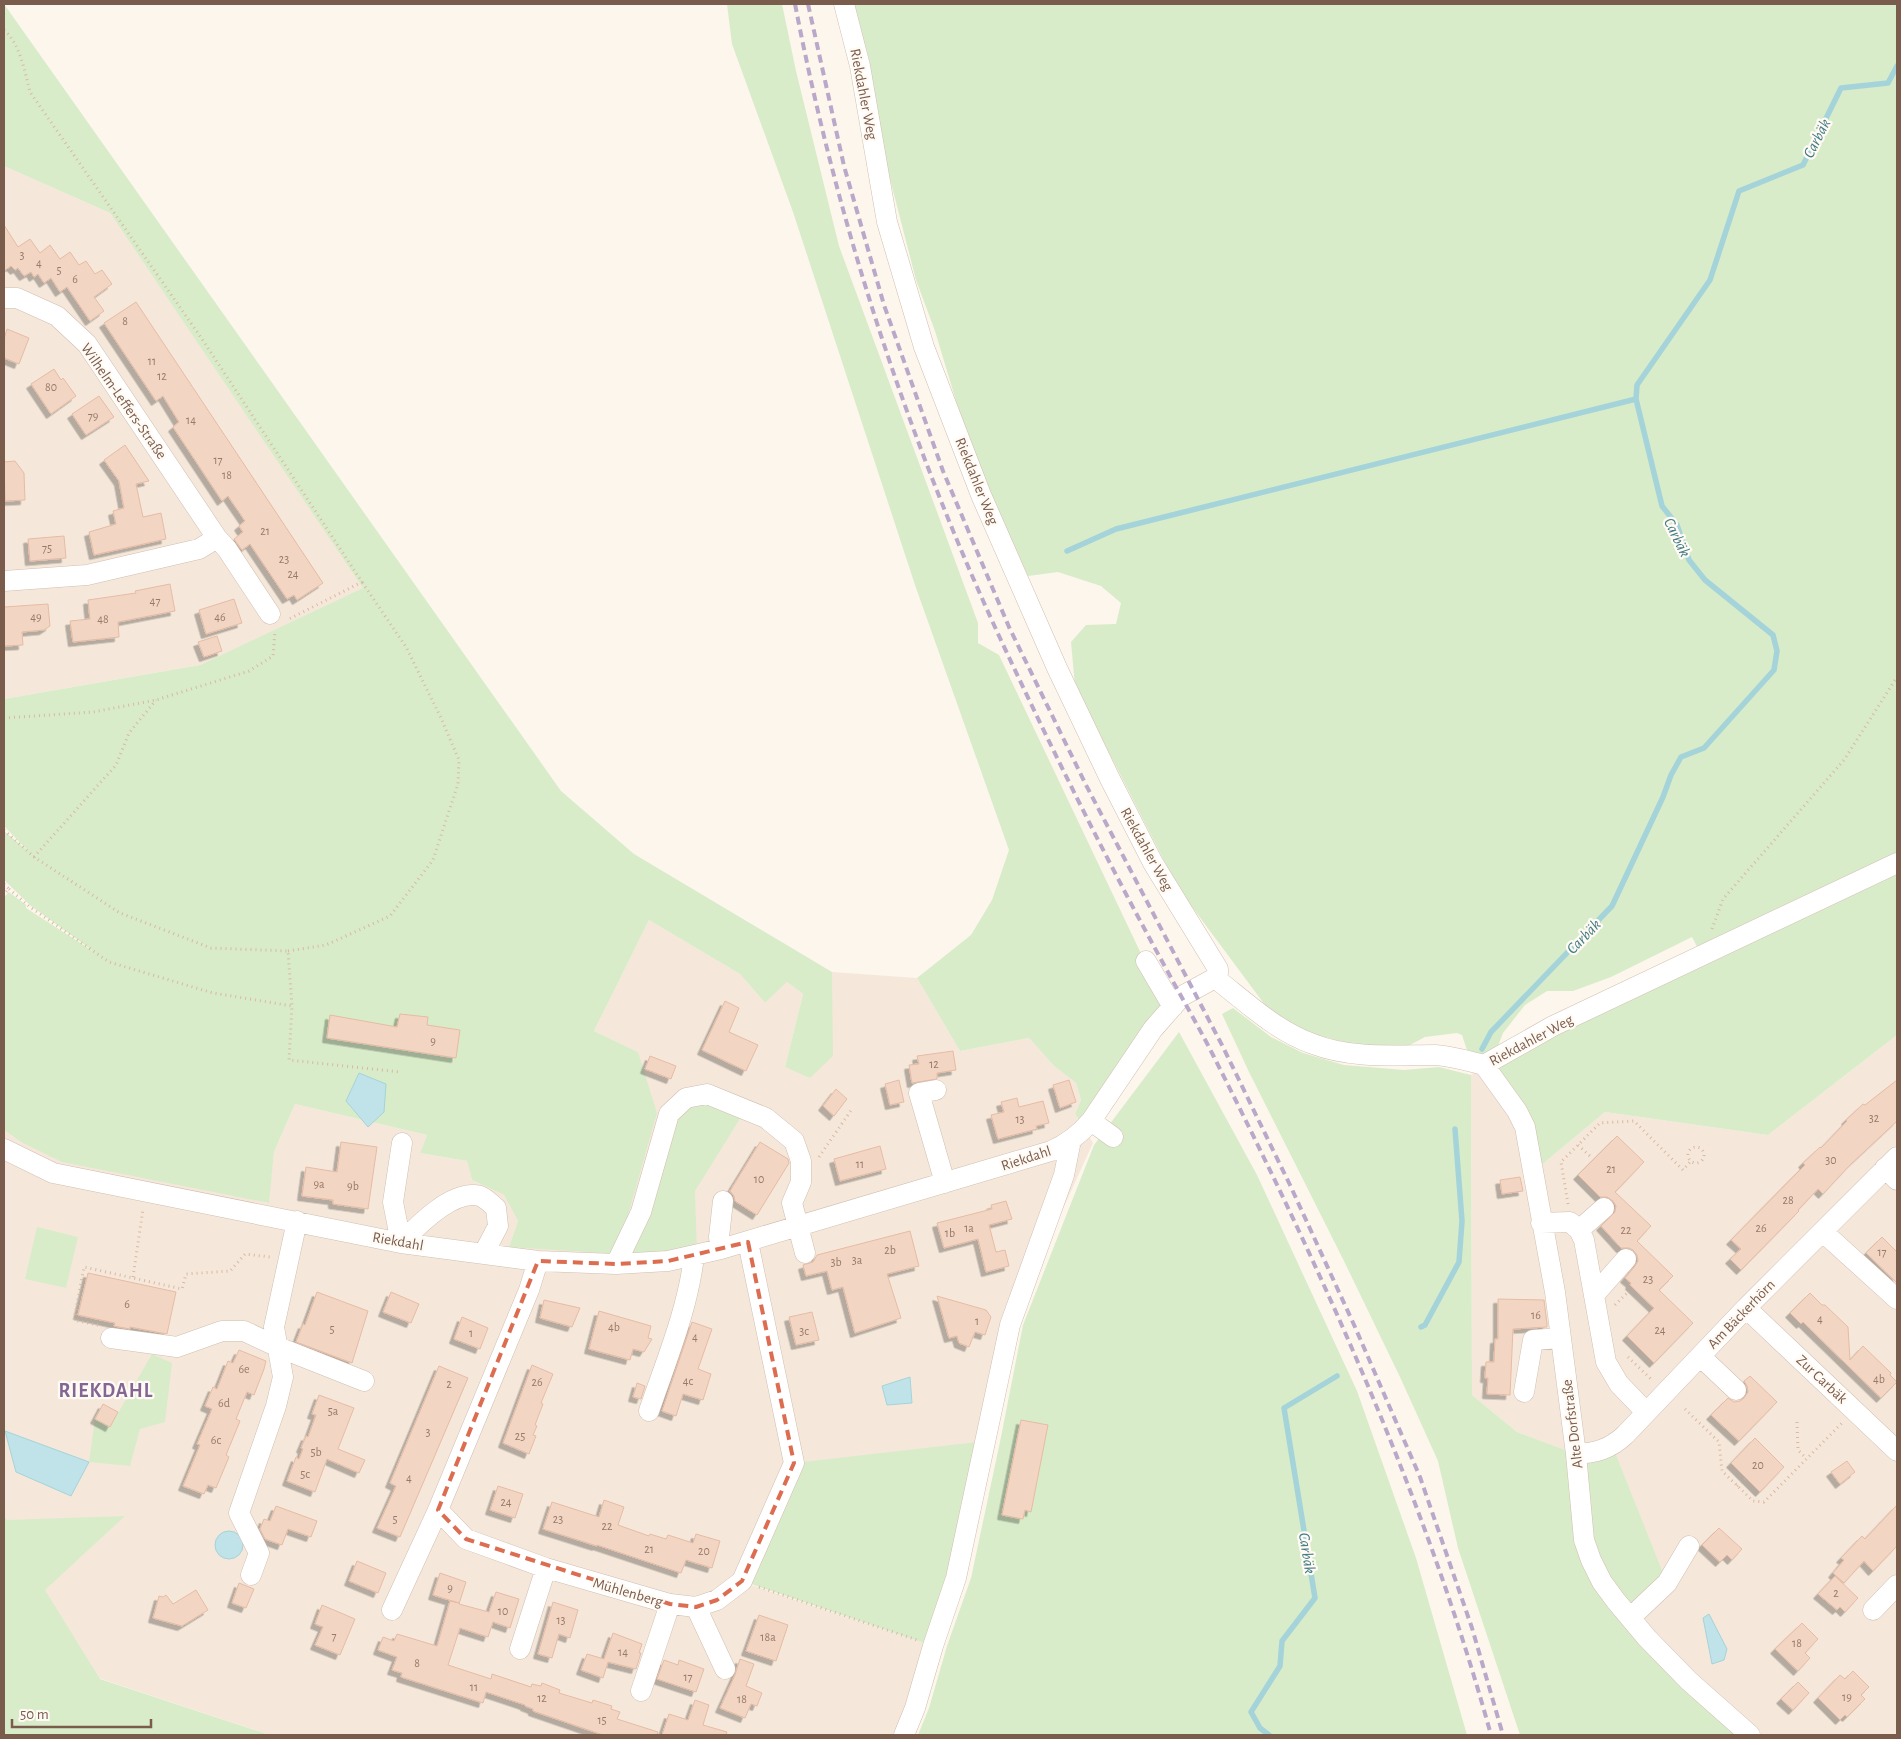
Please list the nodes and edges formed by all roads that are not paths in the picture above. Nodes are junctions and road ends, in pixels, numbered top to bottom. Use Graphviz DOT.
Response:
graph roads {
  1 [pos="844,4"];
  2 [pos="4,298"];
  3 [pos="217,538"];
  4 [pos="4,581"];
  5 [pos="277,620"];
  6 [pos="1897,862"];
  7 [pos="1146,961"];
  8 [pos="1215,978"];
  9 [pos="1173,1007"];
  10 [pos="1484,1065"];
  11 [pos="936,1090"];
  12 [pos="1091,1121"];
  13 [pos="1113,1137"];
  14 [pos="1071,1140"];
  15 [pos="402,1143"];
  16 [pos="4,1149"];
  17 [pos="1893,1168"];
  18 [pos="945,1183"];
  19 [pos="723,1201"];
  20 [pos="1604,1208"];
  21 [pos="297,1221"];
  22 [pos="1541,1223"];
  23 [pos="1575,1226"];
  24 [pos="798,1227"];
  25 [pos="1823,1232"];
  26 [pos="748,1242"];
  27 [pos="400,1243"];
  28 [pos="721,1249"];
  29 [pos="484,1253"];
  30 [pos="805,1253"];
  31 [pos="694,1256"];
  32 [pos="1626,1259"];
  33 [pos="538,1261"];
  34 [pos="616,1264"];
  35 [pos="1594,1295"];
  36 [pos="1897,1299"];
  37 [pos="1746,1308"];
  38 [pos="111,1338"];
  39 [pos="1561,1338"];
  40 [pos="278,1347"];
  41 [pos="1700,1356"];
  42 [pos="364,1382"];
  43 [pos="1736,1390"];
  44 [pos="1524,1392"];
  45 [pos="649,1411"];
  46 [pos="1646,1412"];
  47 [pos="1897,1451"];
  48 [pos="1576,1454"];
  49 [pos="438,1510"];
  50 [pos="1689,1546"];
  51 [pos="546,1568"];
  52 [pos="251,1575"];
  53 [pos="1897,1585"];
  54 [pos="670,1604"];
  55 [pos="696,1607"];
  56 [pos="392,1610"];
  57 [pos="1873,1610"];
  58 [pos="1630,1618"];
  59 [pos="520,1649"];
  60 [pos="725,1669"];
  61 [pos="641,1691"];
  62 [pos="904,1735"];
  63 [pos="1750,1735"];
  1 -- 8 [label="street, Riekdahler Weg"];
  2 -- 3 [label="street, Wilhelm-Leffers-Straße"];
  3 -- 4 [label="street"];
  3 -- 5 [label="street, Wilhelm-Leffers-Straße"];
  6 -- 10 [label="street, Riekdahler Weg"];
  7 -- 9 [label="street"];
  8 -- 9 [label="street, Riekdahl"];
  8 -- 10 [label="street, Riekdahler Weg"];
  9 -- 12 [label="street, Riekdahl"];
  10 -- 22 [label="street, Alte Dorfstraße"];
  11 -- 18 [label="street"];
  12 -- 13 [label="street"];
  12 -- 14 [label="street, Riekdahl"];
  14 -- 18 [label="street, Riekdahl"];
  14 -- 62 [label="street"];
  15 -- 27 [label="street"];
  16 -- 21 [label="street, Riekdahl"];
  17 -- 25 [label="street, Am Bäckerhörn"];
  18 -- 24 [label="street, Riekdahl"];
  19 -- 28 [label="street"];
  20 -- 23 [label="street"];
  21 -- 27 [label="street, Riekdahl"];
  21 -- 40 [label="street"];
  22 -- 23 [label="street"];
  22 -- 39 [label="street, Alte Dorfstraße"];
  23 -- 35 [label="street"];
  24 -- 26 [label="street, Riekdahl"];
  24 -- 30 [label="street"];
  24 -- 34 [label="street"];
  25 -- 36 [label="street"];
  25 -- 37 [label="street, Am Bäckerhörn"];
  26 -- 28 [label="street, Riekdahl"];
  26 -- 55 [label="street, Mühlenberg"];
  27 -- 29 [label="street, Riekdahl"];
  27 -- 29 [label="street"];
  28 -- 31 [label="street, Riekdahl"];
  29 -- 33 [label="street, Riekdahl"];
  31 -- 34 [label="street, Riekdahl"];
  31 -- 45 [label="street"];
  32 -- 35 [label="street"];
  33 -- 34 [label="street, Riekdahl"];
  33 -- 49 [label="street"];
  35 -- 46 [label="street"];
  37 -- 41 [label="street, Am Bäckerhörn"];
  37 -- 47 [label="street, Zur Carbäk"];
  38 -- 40 [label="street"];
  39 -- 44 [label="street"];
  39 -- 48 [label="street, Alte Dorfstraße"];
  40 -- 42 [label="street"];
  40 -- 52 [label="street"];
  41 -- 43 [label="street"];
  41 -- 46 [label="street, Am Bäckerhörn"];
  46 -- 48 [label="street, Am Bäckerhörn"];
  48 -- 58 [label="street, Alte Dorfstraße"];
  49 -- 51 [label="street, Mühlenberg"];
  49 -- 56 [label="street"];
  50 -- 58 [label="street"];
  51 -- 54 [label="street, Mühlenberg"];
  51 -- 59 [label="street"];
  53 -- 57 [label="street"];
  54 -- 55 [label="street, Mühlenberg"];
  54 -- 61 [label="street"];
  55 -- 60 [label="street"];
  58 -- 63 [label="street, Alte Dorfstraße"];
}
